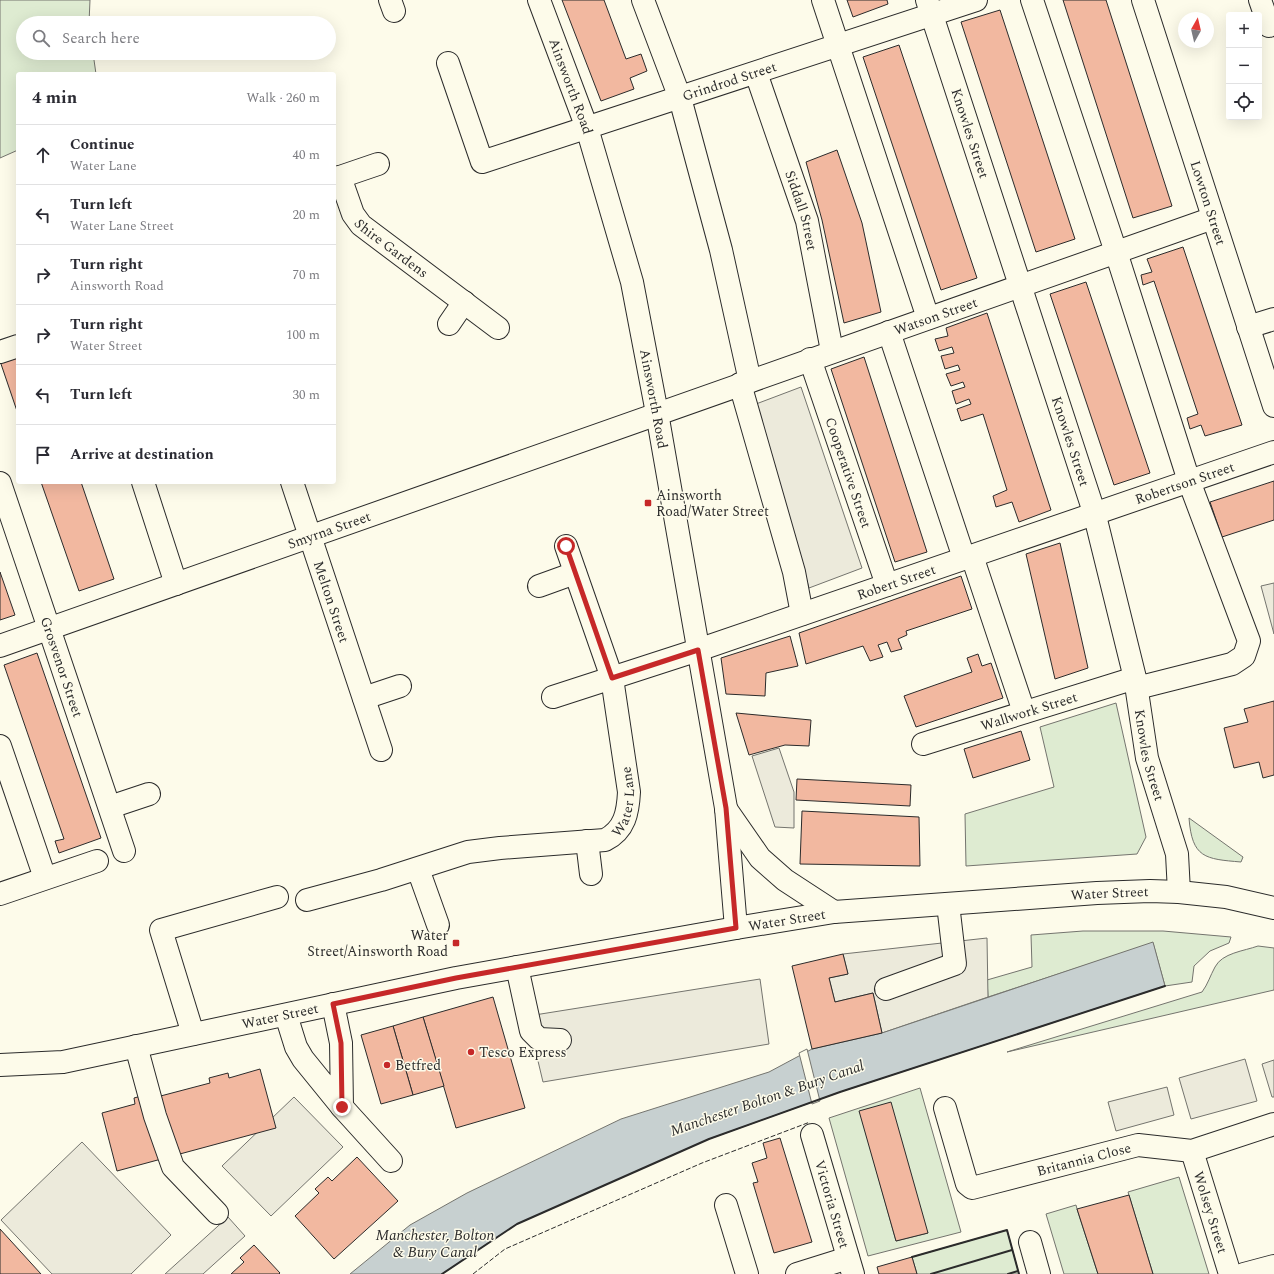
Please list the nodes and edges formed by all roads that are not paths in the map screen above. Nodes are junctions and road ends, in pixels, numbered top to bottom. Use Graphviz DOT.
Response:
graph roads {
  1 [pos="539,0"];
  2 [pos="643,0"];
  3 [pos="823,0"];
  4 [pos="976,0"];
  5 [pos="1032,0"];
  6 [pos="1143,0"];
  7 [pos="1260,0"];
  8 [pos="929,7"];
  9 [pos="1269,26"];
  10 [pos="838,46"];
  11 [pos="448,63"];
  12 [pos="756,73"];
  13 [pos="680,98"];
  14 [pos="587,128"];
  15 [pos="378,164"];
  16 [pos="337,178"];
  17 [pos="1213,218"];
  18 [pos="1116,252"];
  19 [pos="1021,286"];
  20 [pos="464,302"];
  21 [pos="928,318"];
  22 [pos="1274,319"];
  23 [pos="449,324"];
  24 [pos="1248,327"];
  25 [pos="498,328"];
  26 [pos="889,332"];
  27 [pos="16,347"];
  28 [pos="0,352"];
  29 [pos="832,352"];
  30 [pos="810,360"];
  31 [pos="745,382"];
  32 [pos="1274,406"];
  33 [pos="657,413"];
  34 [pos="1274,452"];
  35 [pos="1189,481"];
  36 [pos="0,483"];
  37 [pos="144,484"];
  38 [pos="293,484"];
  39 [pos="1094,512"];
  40 [pos="311,536"];
  41 [pos="566,546"];
  42 [pos="968,557"];
  43 [pos="575,573"];
  44 [pos="176,584"];
  45 [pos="887,585"];
  46 [pos="539,586"];
  47 [pos="802,614"];
  48 [pos="50,628"];
  49 [pos="0,646"];
  50 [pos="698,650"];
  51 [pos="612,678"];
  52 [pos="1136,683"];
  53 [pos="400,686"];
  54 [pos="553,697"];
  55 [pos="364,698"];
  56 [pos="1024,712"];
  57 [pos="923,744"];
  58 [pos="381,750"];
  59 [pos="1,755"];
  60 [pos="149,794"];
  61 [pos="110,807"];
  62 [pos="726,808"];
  63 [pos="586,841"];
  64 [pos="124,851"];
  65 [pos="97,861"];
  66 [pos="418,869"];
  67 [pos="591,874"];
  68 [pos="45,878"];
  69 [pos="1179,892"];
  70 [pos="0,894"];
  71 [pos="277,897"];
  72 [pos="307,900"];
  73 [pos="1273,903"];
  74 [pos="948,904"];
  75 [pos="834,912"];
  76 [pos="438,925"];
  77 [pos="736,928"];
  78 [pos="517,967"];
  79 [pos="886,990"];
  80 [pos="333,1004"];
  81 [pos="286,1015"];
  82 [pos="193,1034"];
  83 [pos="560,1040"];
  84 [pos="136,1046"];
  85 [pos="0,1064"];
  86 [pos="342,1107"];
  87 [pos="945,1108"];
  88 [pos="1274,1124"];
  89 [pos="812,1134"];
  90 [pos="1192,1151"];
  91 [pos="391,1161"];
  92 [pos="726,1205"];
  93 [pos="217,1213"];
  94 [pos="1030,1242"];
  95 [pos="851,1266"];
  96 [pos="1274,1266"];
  97 [pos="747,1274"];
  98 [pos="796,1274"];
  99 [pos="1039,1274"];
  100 [pos="1230,1274"];
  101 [pos="1244,1274"];
  1 -- 14 [label="street, Ainsworth Road"];
  2 -- 13 [label="street"];
  3 -- 10 [label="street"];
  4 -- 8 [label="street, Grindrod Street"];
  5 -- 18 [label="street, Wallwork Street"];
  6 -- 17 [label="street, Lowton Street"];
  7 -- 9 [label="street"];
  8 -- 10 [label="street, Grindrod Street"];
  8 -- 19 [label="street, Knowles Street"];
  10 -- 12 [label="street, Grindrod Street"];
  10 -- 21 [label="street"];
  11 -- 14 [label="street, Grindrod Street"];
  12 -- 13 [label="street, Grindrod Street"];
  12 -- 29 [label="street, Siddall Street"];
  13 -- 14 [label="street, Grindrod Street"];
  13 -- 31 [label="street"];
  14 -- 33 [label="street, Ainsworth Road"];
  15 -- 16 [label="street, Shire Gardens"];
  16 -- 20 [label="street, Shire Gardens"];
  17 -- 18 [label="street, Watson Street"];
  17 -- 24 [label="street, Lowton Street"];
  18 -- 19 [label="street, Watson Street"];
  18 -- 35 [label="street, Wallwork Street"];
  19 -- 21 [label="street, Watson Street"];
  19 -- 39 [label="street, Knowles Street"];
  20 -- 23 [label="street"];
  20 -- 25 [label="street, Shire Gardens"];
  21 -- 26 [label="street, Watson Street"];
  22 -- 24 [label="street"];
  24 -- 32 [label="street, Lowton Street"];
  26 -- 29 [label="street, Watson Street"];
  26 -- 42 [label="street"];
  27 -- 28 [label="street"];
  29 -- 30 [label="street, Watson Street"];
  30 -- 31 [label="street, Watson Street"];
  30 -- 45 [label="street, Cooperative Street"];
  31 -- 33 [label="street, Watson Street"];
  31 -- 47 [label="street"];
  33 -- 40 [label="street, Smyrna Street"];
  33 -- 50 [label="street, Ainsworth Road"];
  34 -- 35 [label="street, Robertson Street"];
  35 -- 39 [label="street, Robertson Street"];
  35 -- 52 [label="street, Wallwork Street"];
  36 -- 48 [label="street, Grosvenor Street"];
  37 -- 44 [label="street"];
  38 -- 40 [label="street, Melton Street"];
  39 -- 42 [label="street, Robert Street"];
  39 -- 52 [label="street, Knowles Street"];
  40 -- 44 [label="street, Smyrna Street"];
  40 -- 55 [label="street, Melton Street"];
  41 -- 43 [label="street, Water Lane"];
  42 -- 45 [label="street, Robert Street"];
  42 -- 56 [label="street"];
  43 -- 46 [label="street"];
  43 -- 51 [label="street, Water Lane"];
  44 -- 48 [label="street, Smyrna Street"];
  45 -- 47 [label="street, Robert Street"];
  47 -- 50 [label="street, Robert Street"];
  48 -- 49 [label="street, Smyrna Street"];
  48 -- 61 [label="street, Grosvenor Street"];
  50 -- 51 [label="street, Robert Street"];
  50 -- 62 [label="street, Ainsworth Road"];
  51 -- 54 [label="street, Robert Street"];
  51 -- 63 [label="street, Water Lane"];
  52 -- 56 [label="street, Wallwork Street"];
  52 -- 69 [label="street, Knowles Street"];
  53 -- 55 [label="street"];
  55 -- 58 [label="street, Melton Street"];
  56 -- 57 [label="street, Wallwork Street"];
  59 -- 68 [label="street"];
  60 -- 61 [label="street"];
  61 -- 64 [label="street, Grosvenor Street"];
  62 -- 75 [label="street, Ainsworth Road"];
  62 -- 77 [label="street, Ainsworth Road"];
  63 -- 66 [label="street, Water Lane"];
  63 -- 67 [label="street"];
  65 -- 68 [label="street"];
  66 -- 72 [label="street, Water Lane"];
  66 -- 76 [label="street"];
  68 -- 70 [label="street"];
  69 -- 73 [label="street, Water Street"];
  69 -- 74 [label="street, Water Street"];
  71 -- 82 [label="street"];
  74 -- 75 [label="street, Water Street"];
  74 -- 79 [label="street"];
  75 -- 77 [label="street, Water Street"];
  77 -- 78 [label="street, Water Street"];
  78 -- 80 [label="street, Water Street"];
  78 -- 83 [label="street"];
  80 -- 81 [label="street, Water Street"];
  80 -- 86 [label="street"];
  81 -- 82 [label="street, Water Street"];
  81 -- 86 [label="street"];
  82 -- 84 [label="street, Water Street"];
  84 -- 85 [label="street, Water Street"];
  84 -- 93 [label="street"];
  86 -- 91 [label="street"];
  87 -- 90 [label="street, Britannia Close"];
  88 -- 90 [label="street"];
  89 -- 95 [label="street, Victoria Street"];
  90 -- 100 [label="street, Wolsey Street"];
  92 -- 97 [label="street"];
  94 -- 99 [label="street"];
  95 -- 98 [label="street"];
  96 -- 101 [label="street"];
}
